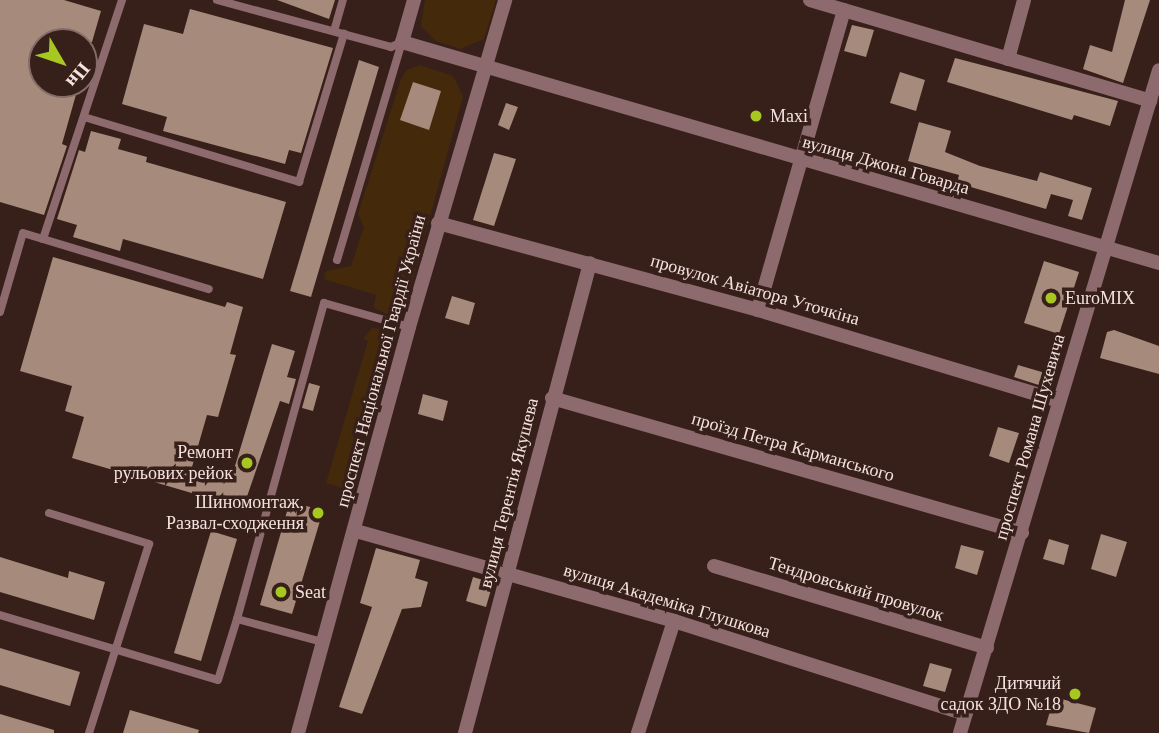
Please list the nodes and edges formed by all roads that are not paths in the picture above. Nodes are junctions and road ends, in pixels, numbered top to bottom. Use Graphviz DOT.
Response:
graph roads {
  1 [pos="122,0"];
  2 [pos="216,0"];
  3 [pos="343,0"];
  4 [pos="414,0"];
  5 [pos="505,0"];
  6 [pos="810,0"];
  7 [pos="1024,0"];
  8 [pos="844,10"];
  9 [pos="334,31"];
  10 [pos="344,34"];
  11 [pos="402,42"];
  12 [pos="1008,59"];
  13 [pos="486,67"];
  14 [pos="1159,70"];
  15 [pos="1150,101"];
  16 [pos="84,117"];
  17 [pos="802,161"];
  18 [pos="438,223"];
  19 [pos="43,239"];
  20 [pos="1107,249"];
  21 [pos="337,260"];
  22 [pos="590,263"];
  23 [pos="1159,263"];
  24 [pos="209,289"];
  25 [pos="758,310"];
  26 [pos="0,312"];
  27 [pos="409,327"];
  28 [pos="552,398"];
  29 [pos="1059,401"];
  30 [pos="49,513"];
  31 [pos="356,531"];
  32 [pos="1022,533"];
  33 [pos="714,566"];
  34 [pos="509,574"];
  35 [pos="0,615"];
  36 [pos="237,619"];
  37 [pos="674,621"];
  38 [pos="323,642"];
  39 [pos="116,648"];
  40 [pos="987,648"];
  41 [pos="965,714"];
  42 [pos="89,733"];
  43 [pos="298,733"];
  44 [pos="466,733"];
  45 [pos="638,733"];
  46 [pos="960,733"];
  1 -- 16 [label="lane"];
  2 -- 9 [label="lane"];
  3 -- 9 [label="lane"];
  4 -- 11 [label="street"];
  5 -- 13 [label="street, проспект Національної Гвардії України"];
  6 -- 8 [label="street"];
  7 -- 12 [label="street"];
  8 -- 12 [label="street"];
  8 -- 17 [label="street"];
  9 -- 10 [label="lane"];
  10 -- 11 [label="lane"];
  10 -- 16 [label="lane"];
  11 -- 13 [label="street, вулиця Джона Говарда"];
  11 -- 21 [label="lane"];
  12 -- 15 [label="street"];
  13 -- 17 [label="street, вулиця Джона Говарда"];
  13 -- 18 [label="street, проспект Національної Гвардії України"];
  14 -- 15 [label="street, проспект Романа Шухевича"];
  15 -- 20 [label="street, проспект Романа Шухевича"];
  16 -- 19 [label="lane"];
  17 -- 20 [label="street, вулиця Джона Говарда"];
  17 -- 25 [label="street"];
  18 -- 22 [label="street, провулок Авіатора Уточкіна"];
  18 -- 27 [label="street, проспект Національної Гвардії України"];
  19 -- 24 [label="lane"];
  19 -- 26 [label="lane"];
  20 -- 23 [label="street, вулиця Джона Говарда"];
  20 -- 29 [label="street, проспект Романа Шухевича"];
  22 -- 25 [label="street, провулок Авіатора Уточкіна"];
  22 -- 28 [label="street, вулиця Терентія Якушева"];
  25 -- 29 [label="street, провулок Авіатора Уточкіна"];
  27 -- 31 [label="street, проспект Національної Гвардії України"];
  27 -- 36 [label="lane"];
  28 -- 32 [label="street, проїзд Петра Карманського"];
  28 -- 34 [label="street, вулиця Терентія Якушева"];
  29 -- 32 [label="street, проспект Романа Шухевича"];
  30 -- 39 [label="lane"];
  31 -- 34 [label="street, вулиця Академіка Глушкова"];
  31 -- 38 [label="street, проспект Національної Гвардії України"];
  32 -- 40 [label="street, проспект Романа Шухевича"];
  33 -- 40 [label="street, Тендровський провулок"];
  34 -- 37 [label="street, вулиця Академіка Глушкова"];
  34 -- 44 [label="street, вулиця Терентія Якушева"];
  35 -- 39 [label="lane"];
  36 -- 38 [label="lane"];
  36 -- 39 [label="lane"];
  37 -- 41 [label="street, вулиця Академіка Глушкова"];
  37 -- 45 [label="street"];
  38 -- 43 [label="street, проспект Національної Гвардії України"];
  39 -- 42 [label="lane"];
  40 -- 41 [label="street, проспект Романа Шухевича"];
  41 -- 46 [label="street, проспект Романа Шухевича"];
}
